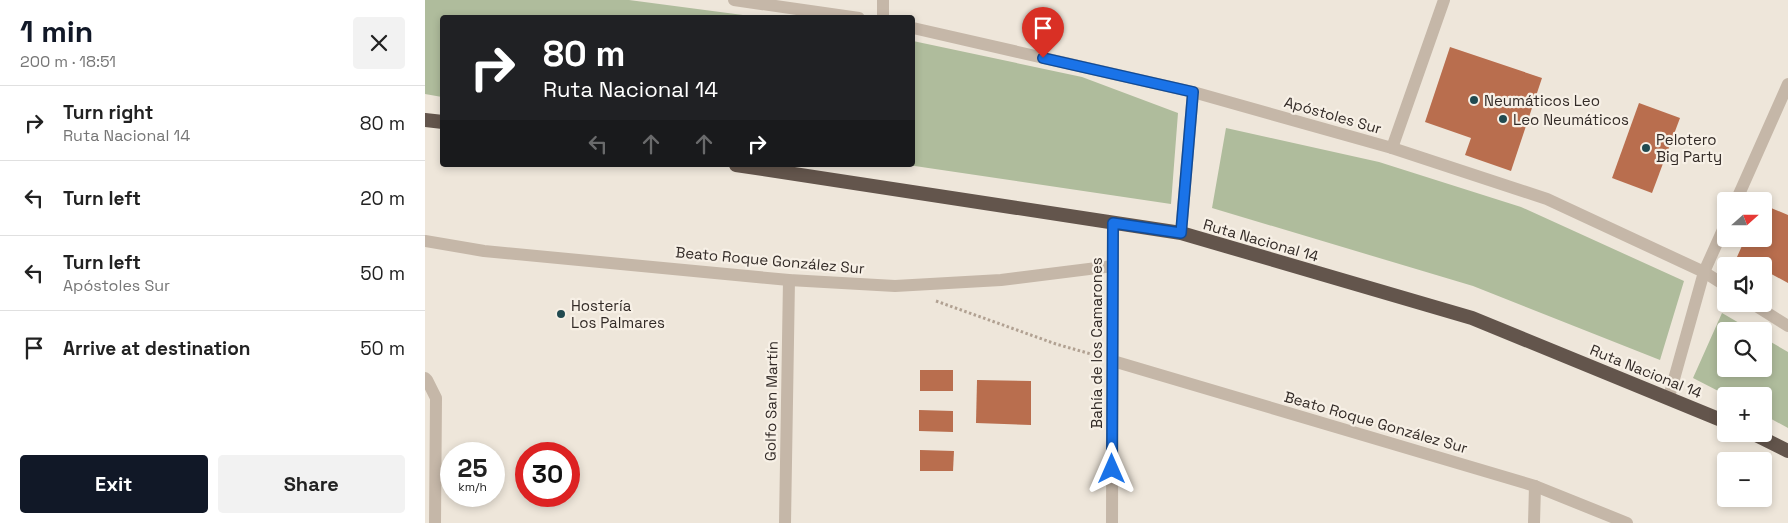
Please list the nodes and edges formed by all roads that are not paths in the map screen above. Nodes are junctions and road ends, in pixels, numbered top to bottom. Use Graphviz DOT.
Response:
graph roads {
  1 [pos="734,0"];
  2 [pos="883,0"];
  3 [pos="1444,0"];
  4 [pos="838,15"];
  5 [pos="883,15"];
  6 [pos="915,28"];
  7 [pos="1788,84"];
  8 [pos="1193,92"];
  9 [pos="425,120"];
  10 [pos="440,122"];
  11 [pos="1392,148"];
  12 [pos="749,167"];
  13 [pos="1740,192"];
  14 [pos="1113,223"];
  15 [pos="1181,233"];
  16 [pos="425,241"];
  17 [pos="1717,244"];
  18 [pos="1113,266"];
  19 [pos="1705,272"];
  20 [pos="789,280"];
  21 [pos="1717,280"];
  22 [pos="1766,312"];
  23 [pos="1788,326"];
  24 [pos="1113,361"];
  25 [pos="425,378"];
  26 [pos="1669,397"];
  27 [pos="1717,418"];
  28 [pos="1770,442"];
  29 [pos="1788,451"];
  30 [pos="1535,486"];
  31 [pos="435,523"];
  32 [pos="785,523"];
  33 [pos="1112,523"];
  34 [pos="1534,523"];
  35 [pos="1627,523"];
  1 -- 4 [label="street"];
  2 -- 5 [label="street"];
  3 -- 11 [label="street"];
  6 -- 8 [label="street, Apóstoles Sur"];
  7 -- 13 [label="street"];
  8 -- 11 [label="street, Apóstoles Sur"];
  8 -- 15 [label="street"];
  9 -- 10 [label="highway"];
  11 -- 19 [label="street, Apóstoles Sur"];
  12 -- 14 [label="highway, Ruta Nacional 14"];
  14 -- 15 [label="highway, Ruta Nacional 14"];
  14 -- 18 [label="street, Bahía de los Camarones"];
  15 -- 26 [label="highway, Ruta Nacional 14"];
  16 -- 20 [label="street, Beato Roque González Sur"];
  17 -- 19 [label="street"];
  18 -- 20 [label="street, Beato Roque González Sur"];
  18 -- 24 [label="street, Bahía de los Camarones"];
  19 -- 21 [label="street, Apóstoles Sur"];
  19 -- 26 [label="street"];
  20 -- 32 [label="street, Golfo San Martín"];
  22 -- 23 [label="street"];
  24 -- 30 [label="street, Beato Roque González Sur"];
  24 -- 33 [label="street, Bahía de los Camarones"];
  25 -- 31 [label="street"];
  26 -- 27 [label="highway, Ruta Nacional 14"];
  28 -- 29 [label="highway"];
  30 -- 34 [label="street"];
  30 -- 35 [label="street, Beato Roque González Sur"];
}
